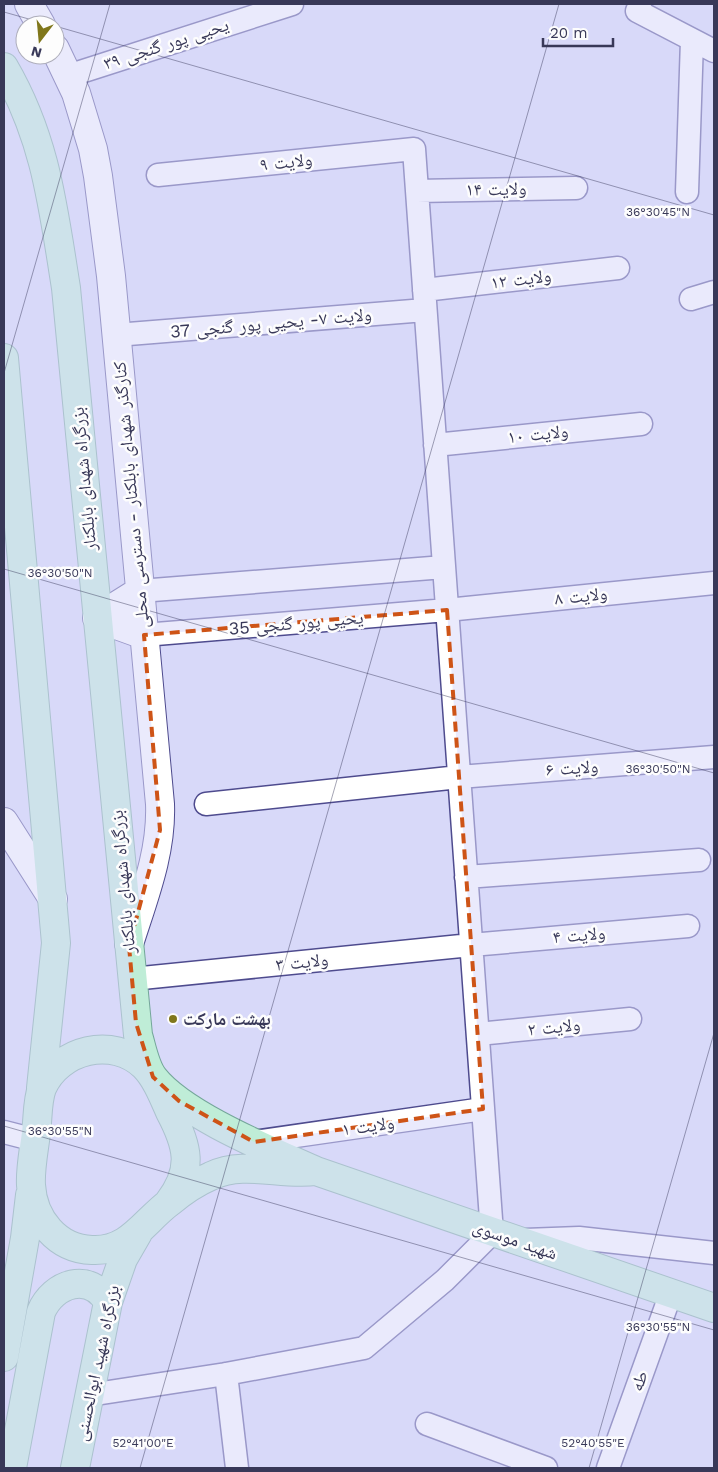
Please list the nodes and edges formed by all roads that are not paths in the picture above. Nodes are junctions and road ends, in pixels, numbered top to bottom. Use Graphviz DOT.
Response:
graph roads {
  1 [pos="29,4"];
  2 [pos="292,4"];
  3 [pos="640,4"];
  4 [pos="35,15"];
  5 [pos="692,40"];
  6 [pos="714,51"];
  7 [pos="63,65"];
  8 [pos="4,67"];
  9 [pos="68,76"];
  10 [pos="158,175"];
  11 [pos="576,188"];
  12 [pos="417,191"];
  13 [pos="687,192"];
  14 [pos="618,268"];
  15 [pos="714,292"];
  16 [pos="690,299"];
  17 [pos="425,300"];
  18 [pos="116,335"];
  19 [pos="4,358"];
  20 [pos="641,424"];
  21 [pos="435,445"];
  22 [pos="444,567"];
  23 [pos="714,583"];
  24 [pos="140,591"];
  25 [pos="447,610"];
  26 [pos="97,618"];
  27 [pos="144,635"];
  28 [pos="714,758"];
  29 [pos="459,777"];
  30 [pos="206,804"];
  31 [pos="4,822"];
  32 [pos="699,860"];
  33 [pos="466,877"];
  34 [pos="53,899"];
  35 [pos="688,926"];
  36 [pos="471,945"];
  37 [pos="129,946"];
  38 [pos="132,979"];
  39 [pos="630,1019"];
  40 [pos="478,1034"];
  41 [pos="153,1077"];
  42 [pos="40,1094"];
  43 [pos="483,1110"];
  44 [pos="4,1132"];
  45 [pos="35,1140"];
  46 [pos="254,1142"];
  47 [pos="316,1172"];
  48 [pos="31,1184"];
  49 [pos="169,1202"];
  50 [pos="138,1233"];
  51 [pos="503,1237"];
  52 [pos="714,1253"];
  53 [pos="671,1293"];
  54 [pos="108,1302"];
  55 [pos="714,1308"];
  56 [pos="8,1315"];
  57 [pos="4,1357"];
  58 [pos="226,1374"];
  59 [pos="89,1396"];
  60 [pos="427,1424"];
  61 [pos="12,1468"];
  62 [pos="75,1468"];
  63 [pos="237,1468"];
  64 [pos="546,1468"];
  65 [pos="608,1468"];
  1 -- 4 [label="main road"];
  2 -- 9 [label="street, یحیی پور گنجی ۳۹"];
  3 -- 5 [label="street"];
  5 -- 6 [label="street"];
  5 -- 13 [label="street"];
  7 -- 9 [label="main road, کنارگذر شهدای بابلکنار - دسترسی محلی"];
  8 -- 26 [label="main road, بزرگراه شهدای بابلکنار"];
  9 -- 18 [label="main road, کنارگذر شهدای بابلکنار - دسترسی محلی"];
  10 -- 12 [label="street, ولایت ۹"];
  11 -- 12 [label="street, ولایت ۱۴"];
  12 -- 17 [label="street"];
  14 -- 17 [label="street, ولایت ۱۲"];
  15 -- 16 [label="street"];
  17 -- 18 [label="street, ولایت ۷- یحیی پور گنجی 37"];
  17 -- 21 [label="street"];
  18 -- 24 [label="main road, کنارگذر شهدای بابلکنار - دسترسی محلی"];
  19 -- 34 [label="main road"];
  20 -- 21 [label="street, ولایت ۱۰"];
  21 -- 22 [label="street"];
  22 -- 24 [label="street"];
  22 -- 25 [label="street"];
  23 -- 25 [label="street, ولایت ۸"];
  24 -- 26 [label="main road"];
  24 -- 27 [label="main road, کنارگذر شهدای بابلکنار - دسترسی محلی"];
  25 -- 27 [label="street, یحیی پور گنجی 35"];
  25 -- 29 [label="street"];
  26 -- 27 [label="main road"];
  26 -- 37 [label="main road, بزرگراه شهدای بابلکنار"];
  27 -- 37 [label="main road, کنارگذر شهدای بابلکنار - دسترسی محلی"];
  28 -- 29 [label="street, ولایت ۶"];
  29 -- 30 [label="street, ولایت ۶"];
  29 -- 33 [label="street"];
  31 -- 34 [label="main road"];
  32 -- 33 [label="street"];
  33 -- 36 [label="street"];
  34 -- 42 [label="main road"];
  35 -- 36 [label="street, ولایت ۴"];
  36 -- 38 [label="street, ولایت ۳"];
  36 -- 40 [label="street"];
  37 -- 38 [label="main road, بزرگراه شهدای بابلکنار"];
  38 -- 41 [label="main road, بزرگراه شهدای بابلکنار"];
  39 -- 40 [label="street, ولایت ۲"];
  40 -- 43 [label="street"];
  41 -- 42 [label="main road"];
  41 -- 46 [label="main road, شهید موسوی"];
  41 -- 49 [label="main road"];
  42 -- 45 [label="main road"];
  43 -- 46 [label="street, ولایت ۱"];
  43 -- 51 [label="street"];
  44 -- 45 [label="street"];
  45 -- 48 [label="main road"];
  46 -- 47 [label="main road, شهید موسوی"];
  47 -- 49 [label="main road, شهید موسوی"];
  47 -- 51 [label="main road, شهید موسوی"];
  48 -- 50 [label="main road"];
  48 -- 56 [label="main road"];
  49 -- 50 [label="main road"];
  50 -- 54 [label="main road, بزرگراه شهید ابوالحسنی"];
  51 -- 52 [label="street"];
  51 -- 53 [label="main road, شهید موسوی"];
  51 -- 58 [label="street"];
  53 -- 55 [label="main road, شهید موسوی"];
  53 -- 65 [label="street, طه"];
  54 -- 59 [label="main road, بزرگراه شهید ابوالحسنی"];
  54 -- 61 [label="main road"];
  56 -- 57 [label="main road"];
  58 -- 59 [label="street"];
  58 -- 63 [label="street"];
  59 -- 62 [label="main road, بزرگراه شهید ابوالحسنی"];
  60 -- 64 [label="street"];
}
